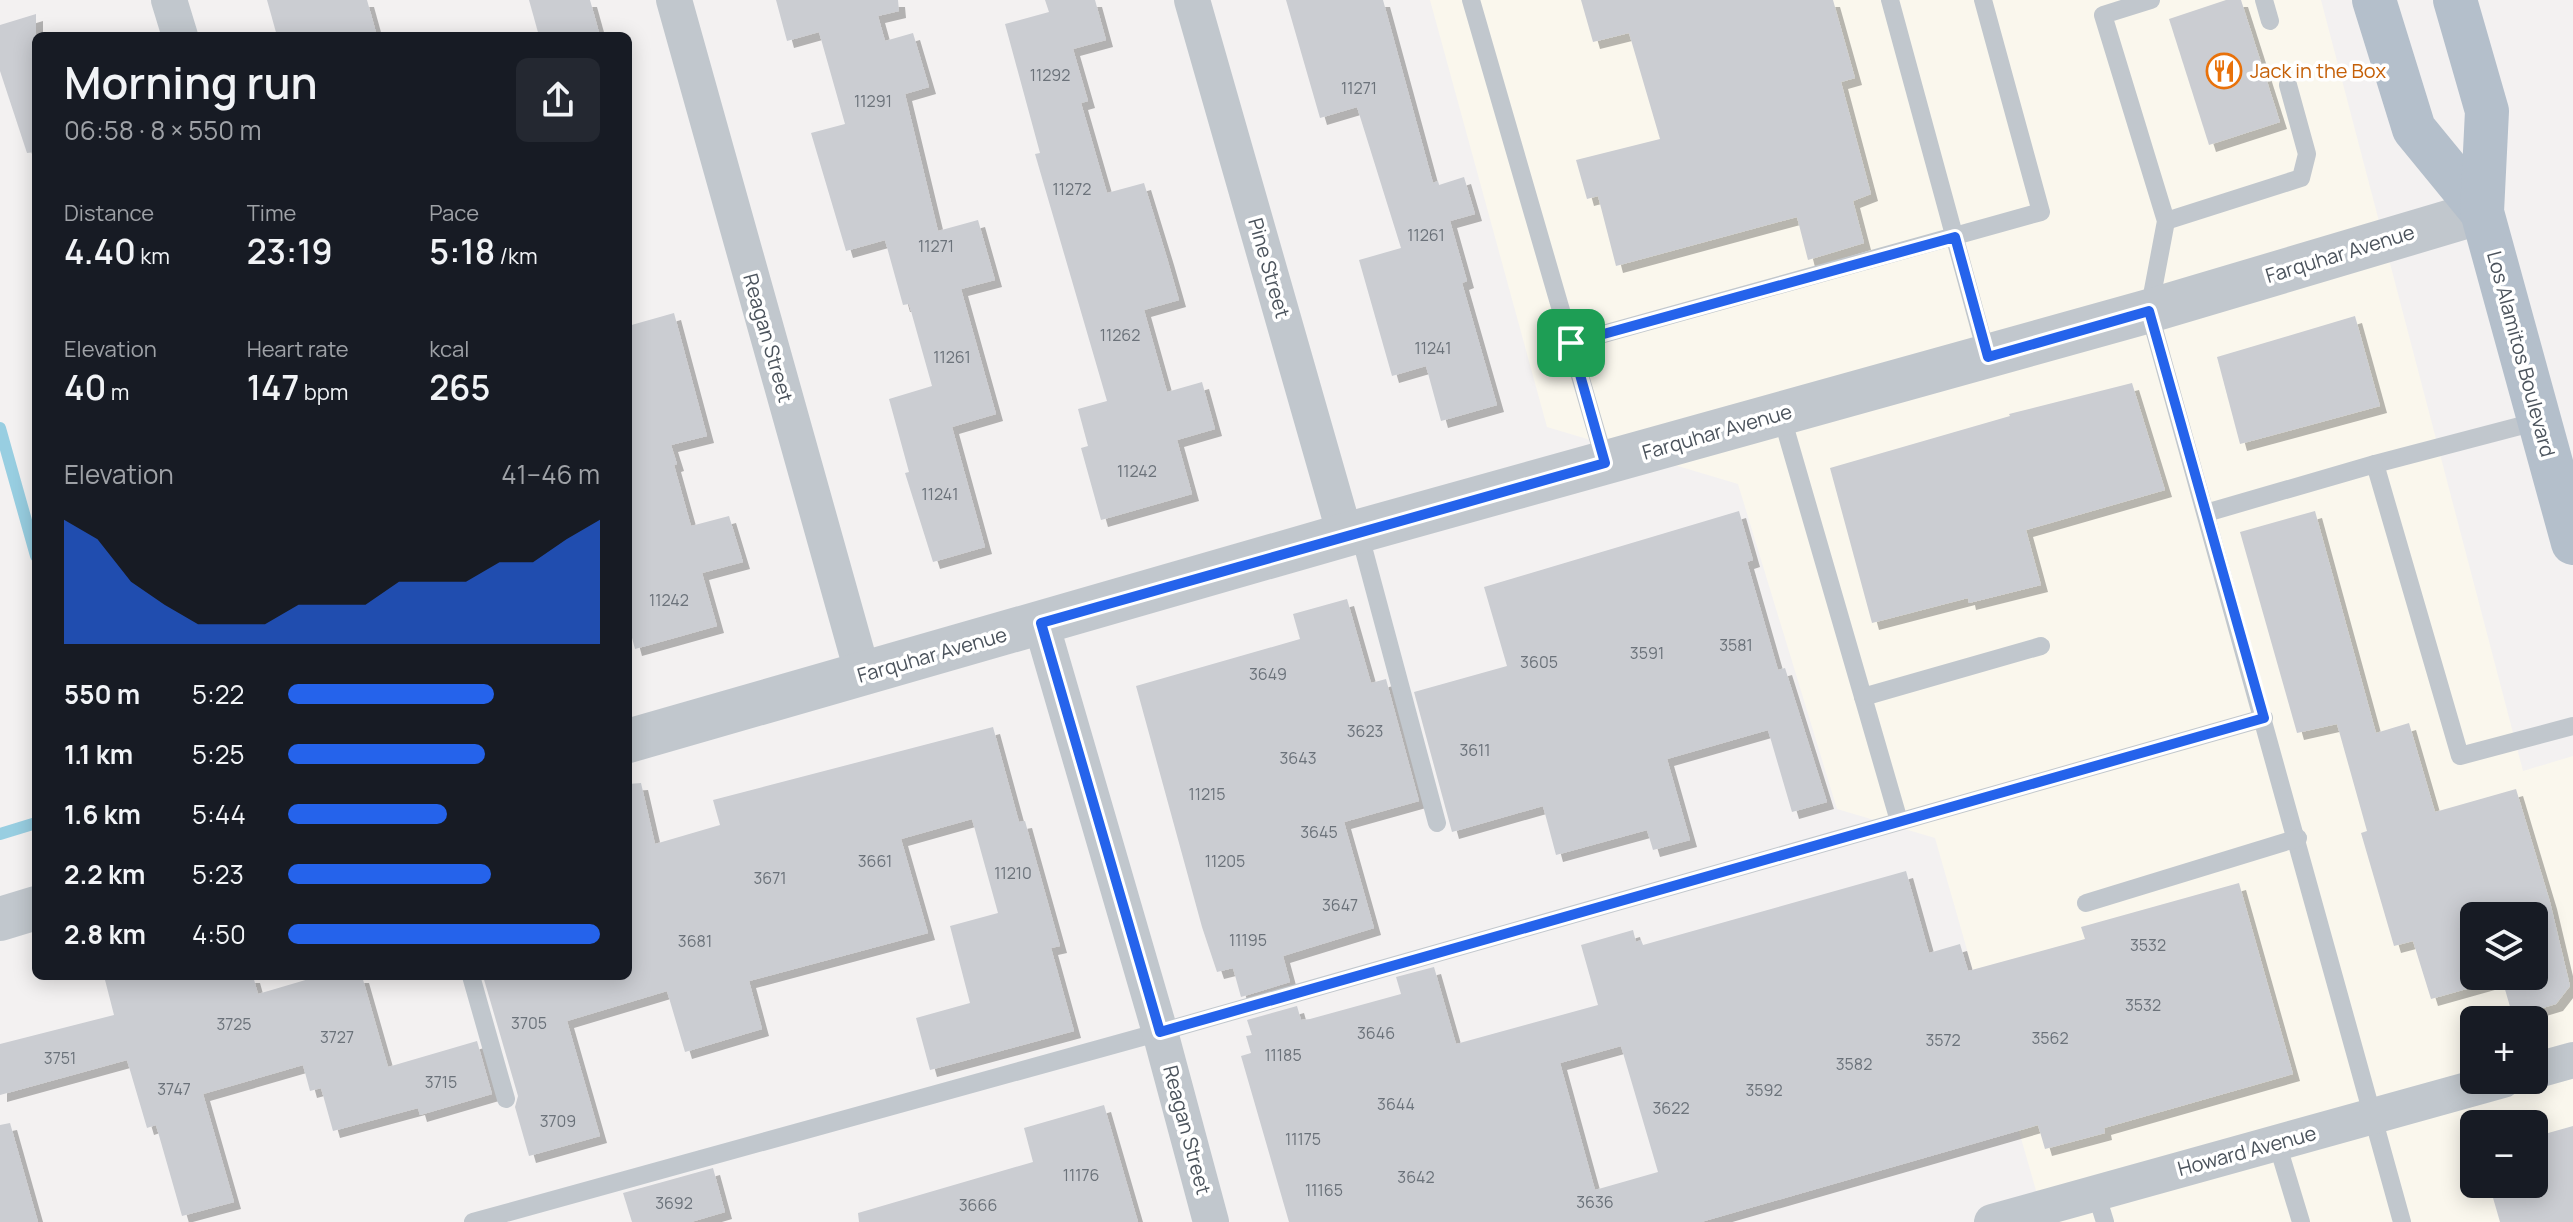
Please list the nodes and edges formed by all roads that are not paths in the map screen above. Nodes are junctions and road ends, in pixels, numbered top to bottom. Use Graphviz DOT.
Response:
graph roads {
  1 [pos="169,0"];
  2 [pos="674,0"];
  3 [pos="1192,0"];
  4 [pos="1471,0"];
  5 [pos="1890,0"];
  6 [pos="1983,0"];
  7 [pos="2151,0"];
  8 [pos="2264,0"];
  9 [pos="2374,0"];
  10 [pos="2455,0"];
  11 [pos="2270,21"];
  12 [pos="179,32"];
  13 [pos="2288,85"];
  14 [pos="2482,212"];
  15 [pos="2166,221"];
  16 [pos="1955,237"];
  17 [pos="2149,311"];
  18 [pos="1571,343"];
  19 [pos="1988,357"];
  20 [pos="1781,414"];
  21 [pos="2539,421"];
  22 [pos="1605,463"];
  23 [pos="2375,464"];
  24 [pos="2206,513"];
  25 [pos="1352,534"];
  26 [pos="2573,543"];
  27 [pos="1041,623"];
  28 [pos="2041,646"];
  29 [pos="863,675"];
  30 [pos="1863,697"];
  31 [pos="2264,718"];
  32 [pos="2573,726"];
  33 [pos="632,740"];
  34 [pos="1899,821"];
  35 [pos="1437,823"];
  36 [pos="2298,838"];
  37 [pos="2086,903"];
  38 [pos="32,909"];
  39 [pos="0,919"];
  40 [pos="472,980"];
  41 [pos="1160,1032"];
  42 [pos="2573,1060"];
  43 [pos="2548,1067"];
  44 [pos="2460,1092"];
  45 [pos="506,1099"];
  46 [pos="2375,1116"];
  47 [pos="2277,1143"];
  48 [pos="2100,1208"];
  49 [pos="473,1222"];
  50 [pos="1211,1222"];
  51 [pos="1992,1222"];
  52 [pos="2301,1222"];
  53 [pos="2402,1222"];
  1 -- 12 [label="street"];
  2 -- 29 [label="street, Reagan Street"];
  3 -- 25 [label="street, Pine Street"];
  4 -- 18 [label="lane"];
  5 -- 16 [label="lane"];
  6 -- 16 [label="lane"];
  7 -- 15 [label="lane"];
  8 -- 11 [label="lane"];
  9 -- 14 [label="main road, Los Alamitos Boulevard"];
  10 -- 14 [label="main road, Los Alamitos Boulevard"];
  13 -- 15 [label="lane"];
  14 -- 17 [label="street, Farquhar Avenue"];
  14 -- 21 [label="main road, Los Alamitos Boulevard"];
  15 -- 17 [label="lane"];
  16 -- 18 [label="lane"];
  16 -- 19 [label="lane"];
  17 -- 19 [label="street, Farquhar Avenue"];
  17 -- 24 [label="lane"];
  18 -- 22 [label="lane"];
  19 -- 20 [label="street, Farquhar Avenue"];
  20 -- 22 [label="street, Farquhar Avenue"];
  20 -- 30 [label="lane"];
  21 -- 23 [label="lane"];
  21 -- 26 [label="main road, Los Alamitos Boulevard"];
  22 -- 25 [label="street, Farquhar Avenue"];
  23 -- 24 [label="lane"];
  23 -- 32 [label="lane"];
  24 -- 31 [label="lane"];
  25 -- 27 [label="street, Farquhar Avenue"];
  25 -- 35 [label="lane"];
  27 -- 29 [label="street, Farquhar Avenue"];
  27 -- 41 [label="street, Reagan Street"];
  28 -- 30 [label="lane"];
  29 -- 33 [label="street, Farquhar Avenue"];
  30 -- 34 [label="lane"];
  31 -- 34 [label="lane"];
  31 -- 36 [label="lane"];
  34 -- 41 [label="lane"];
  36 -- 37 [label="lane"];
  36 -- 46 [label="lane"];
  38 -- 39 [label="street"];
  40 -- 45 [label="lane"];
  41 -- 49 [label="lane"];
  41 -- 50 [label="street, Reagan Street"];
  42 -- 43 [label="street"];
  44 -- 46 [label="street, Howard Avenue"];
  46 -- 47 [label="street, Howard Avenue"];
  46 -- 53 [label="lane"];
  47 -- 48 [label="street, Howard Avenue"];
  47 -- 52 [label="lane"];
  48 -- 51 [label="street, Howard Avenue"];
}
